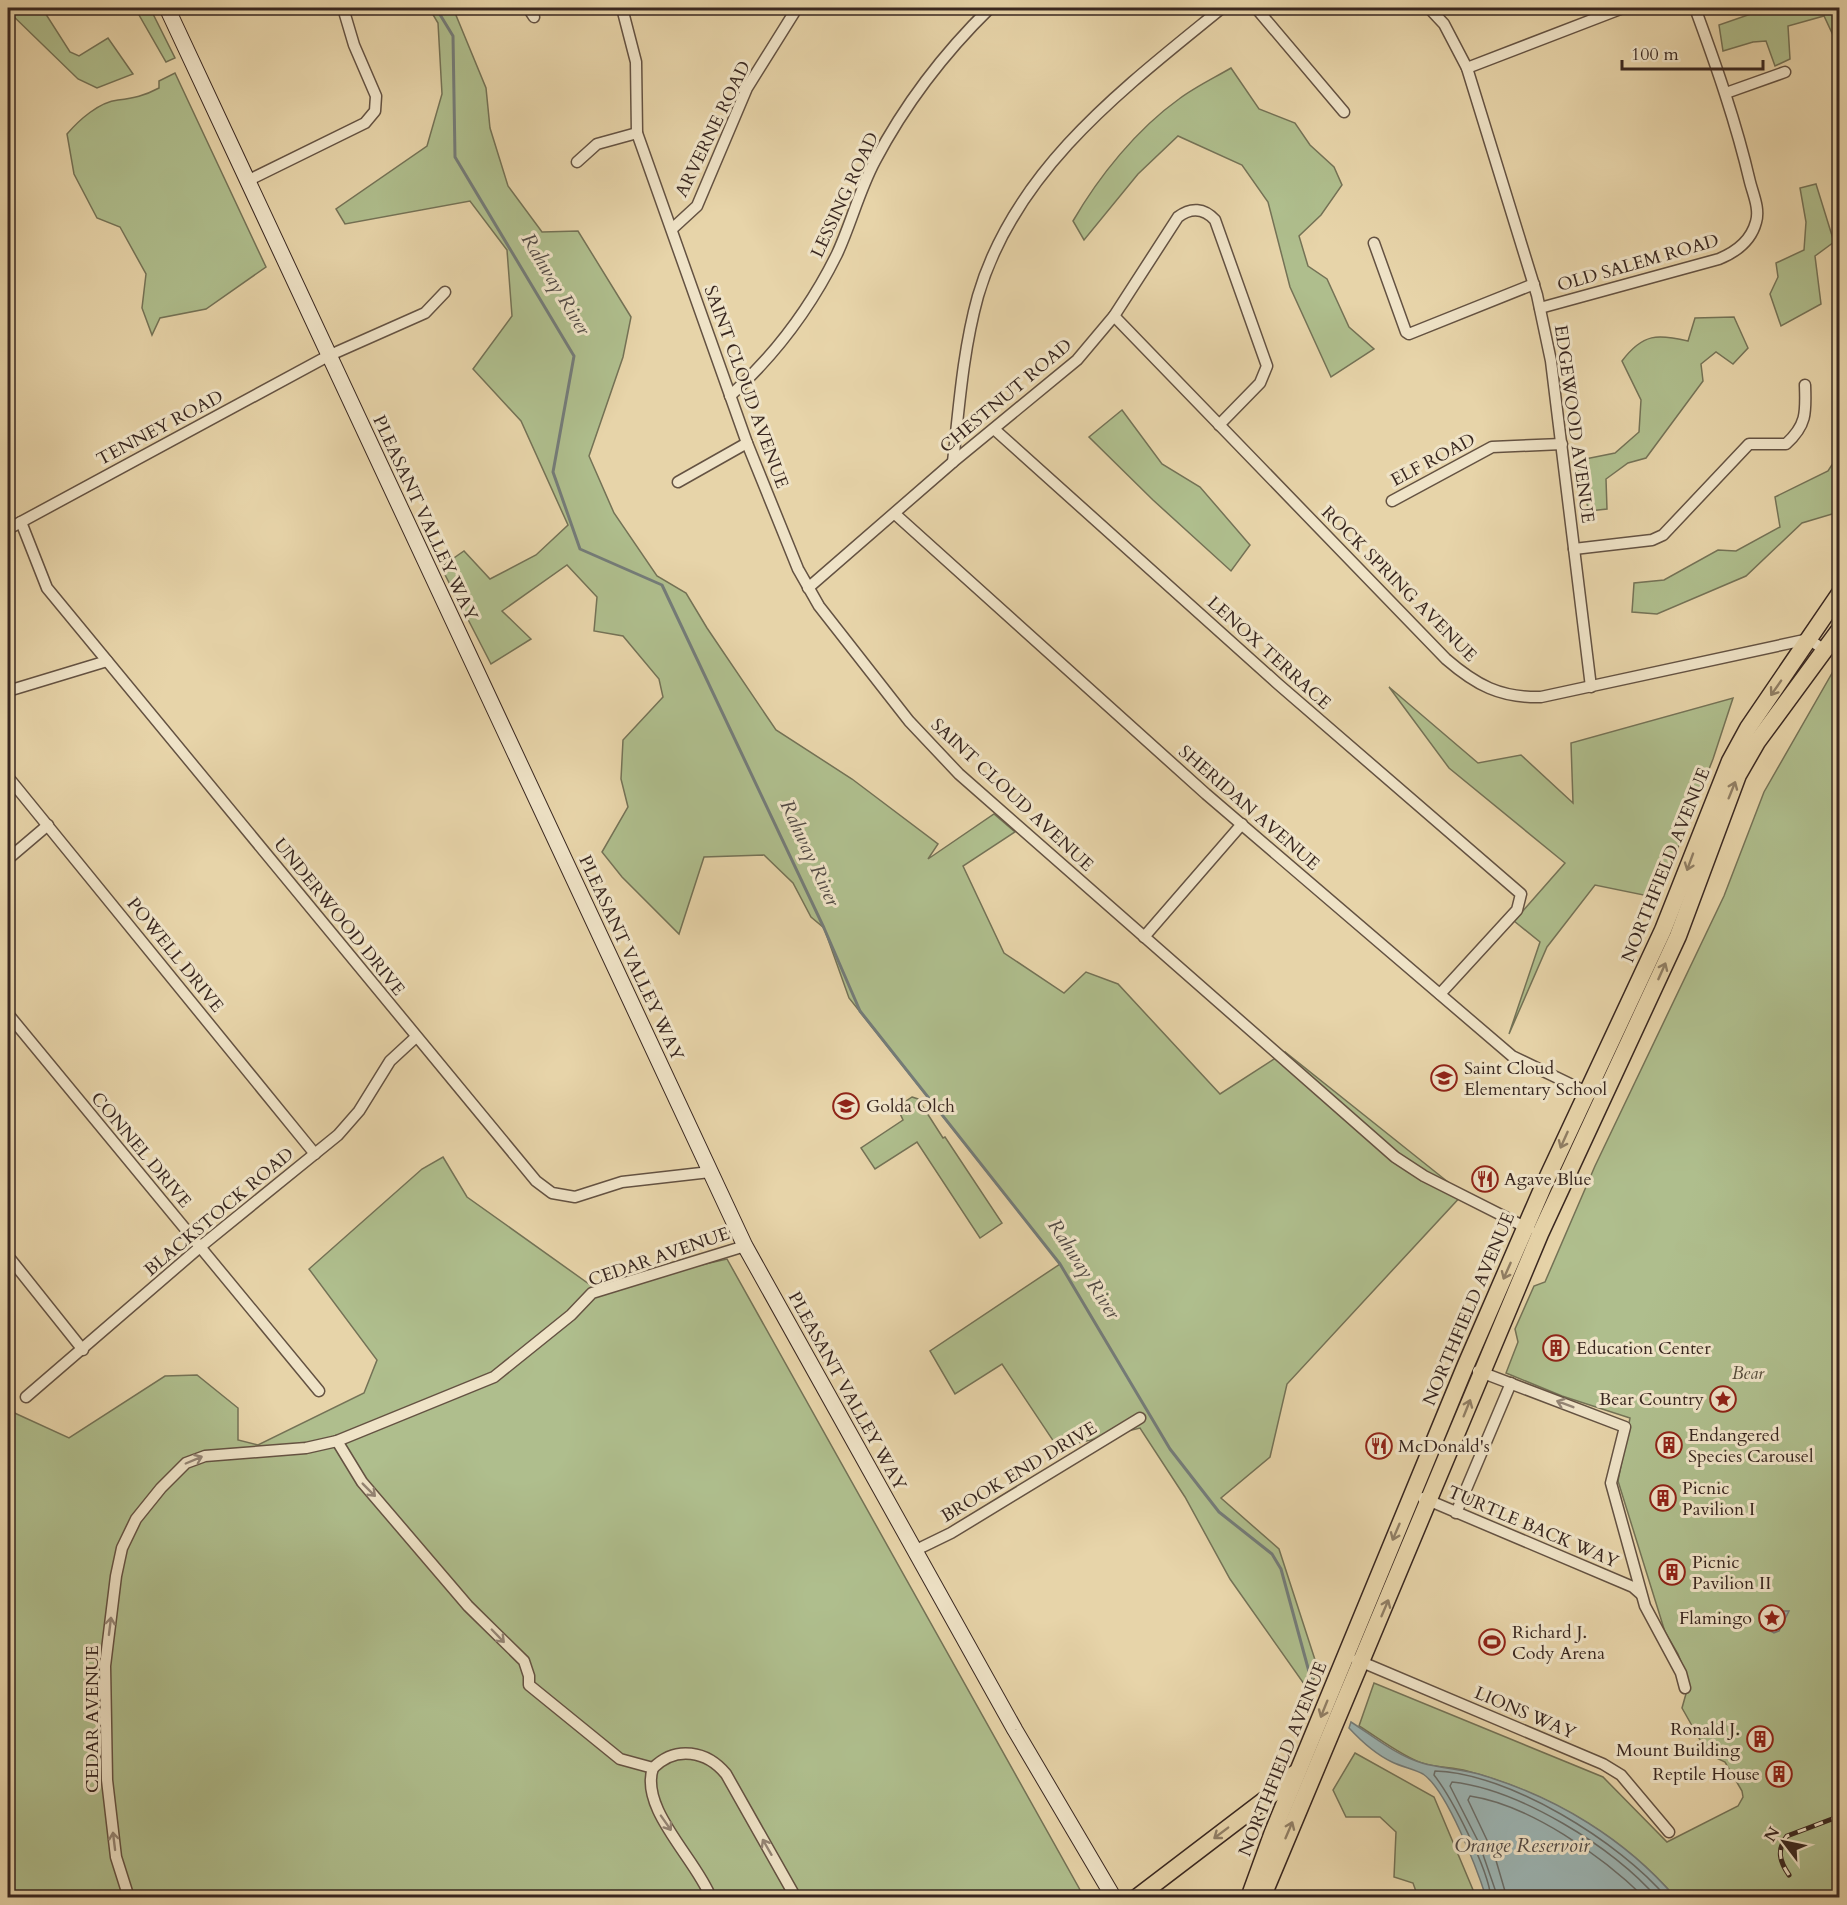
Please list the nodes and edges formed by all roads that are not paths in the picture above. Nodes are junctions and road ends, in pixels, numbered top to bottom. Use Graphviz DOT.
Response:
graph roads {
  1 [pos="166,8"];
  2 [pos="343,8"];
  3 [pos="622,8"];
  4 [pos="797,8"];
  5 [pos="990,8"];
  6 [pos="1221,8"];
  7 [pos="1256,8"];
  8 [pos="1429,8"];
  9 [pos="1623,8"];
  10 [pos="1695,8"];
  11 [pos="1467,68"];
  12 [pos="1785,72"];
  13 [pos="1726,93"];
  14 [pos="1344,112"];
  15 [pos="637,133"];
  16 [pos="577,162"];
  17 [pos="247,180"];
  18 [pos="672,229"];
  19 [pos="1374,243"];
  20 [pos="1534,284"];
  21 [pos="445,292"];
  22 [pos="1540,308"];
  23 [pos="1114,316"];
  24 [pos="328,356"];
  25 [pos="1805,385"];
  26 [pos="730,396"];
  27 [pos="1219,425"];
  28 [pos="994,429"];
  29 [pos="747,443"];
  30 [pos="1562,444"];
  31 [pos="953,462"];
  32 [pos="678,482"];
  33 [pos="1392,501"];
  34 [pos="895,514"];
  35 [pos="21,522"];
  36 [pos="8,529"];
  37 [pos="1574,549"];
  38 [pos="808,588"];
  39 [pos="1839,594"];
  40 [pos="1839,629"];
  41 [pos="1809,639"];
  42 [pos="1770,648"];
  43 [pos="1824,650"];
  44 [pos="107,661"];
  45 [pos="1793,663"];
  46 [pos="1591,687"];
  47 [pos="8,691"];
  48 [pos="8,777"];
  49 [pos="1242,824"];
  50 [pos="48,825"];
  51 [pos="8,859"];
  52 [pos="1144,937"];
  53 [pos="1440,994"];
  54 [pos="8,1014"];
  55 [pos="416,1037"];
  56 [pos="1594,1096"];
  57 [pos="315,1154"];
  58 [pos="710,1172"];
  59 [pos="1533,1231"];
  60 [pos="745,1246"];
  61 [pos="200,1247"];
  62 [pos="8,1256"];
  63 [pos="83,1350"];
  64 [pos="1465,1367"];
  65 [pos="1482,1372"];
  66 [pos="1511,1383"];
  67 [pos="319,1390"];
  68 [pos="26,1397"];
  69 [pos="1140,1418"];
  70 [pos="337,1441"];
  71 [pos="1412,1493"];
  72 [pos="1429,1502"];
  73 [pos="1456,1513"];
  74 [pos="914,1551"];
  75 [pos="1641,1594"];
  76 [pos="1346,1655"];
  77 [pos="1362,1662"];
  78 [pos="1685,1688"];
  79 [pos="648,1767"];
  80 [pos="1299,1770"];
  81 [pos="1294,1800"];
  82 [pos="1669,1832"];
  83 [pos="129,1898"];
  84 [pos="711,1898"];
  85 [pos="796,1898"];
  86 [pos="1114,1898"];
  87 [pos="1136,1898"];
  88 [pos="1249,1898"];
  89 [pos="1262,1898"];
  1 -- 17 [label="main road, PLEASANT VALLEY WAY"];
  2 -- 17 [label="street"];
  3 -- 15 [label="street, SAINT CLOUD AVENUE"];
  4 -- 18 [label="street, ARVERNE ROAD"];
  5 -- 26 [label="street, LESSING ROAD"];
  6 -- 31 [label="street"];
  7 -- 14 [label="street"];
  8 -- 11 [label="street, EDGEWOOD AVENUE"];
  9 -- 11 [label="street"];
  10 -- 13 [label="street, OLD SALEM ROAD"];
  11 -- 20 [label="street, EDGEWOOD AVENUE"];
  12 -- 13 [label="street"];
  13 -- 22 [label="street, OLD SALEM ROAD"];
  15 -- 16 [label="street"];
  15 -- 18 [label="street, SAINT CLOUD AVENUE"];
  17 -- 24 [label="main road, PLEASANT VALLEY WAY"];
  18 -- 26 [label="street, SAINT CLOUD AVENUE"];
  19 -- 20 [label="street"];
  20 -- 22 [label="street, EDGEWOOD AVENUE"];
  21 -- 24 [label="street, TENNEY ROAD"];
  22 -- 30 [label="street, EDGEWOOD AVENUE"];
  23 -- 27 [label="street, ROCK SPRING AVENUE"];
  23 -- 27 [label="street, CHESTNUT ROAD"];
  23 -- 28 [label="street, CHESTNUT ROAD"];
  24 -- 35 [label="street, TENNEY ROAD"];
  24 -- 58 [label="main road, PLEASANT VALLEY WAY"];
  25 -- 37 [label="street"];
  26 -- 29 [label="street, SAINT CLOUD AVENUE"];
  27 -- 46 [label="street, ROCK SPRING AVENUE"];
  28 -- 31 [label="street, CHESTNUT ROAD"];
  28 -- 53 [label="street, LENOX TERRACE"];
  29 -- 32 [label="street"];
  29 -- 38 [label="street, SAINT CLOUD AVENUE"];
  30 -- 33 [label="street, ELF ROAD"];
  30 -- 37 [label="street, EDGEWOOD AVENUE"];
  31 -- 34 [label="street, CHESTNUT ROAD"];
  34 -- 38 [label="street, CHESTNUT ROAD"];
  34 -- 49 [label="street, SHERIDAN AVENUE"];
  35 -- 36 [label="street, TENNEY ROAD"];
  35 -- 44 [label="street, UNDERWOOD DRIVE"];
  37 -- 46 [label="street, EDGEWOOD AVENUE"];
  38 -- 52 [label="street, SAINT CLOUD AVENUE"];
  39 -- 41 [label="main road, NORTHFIELD AVENUE"];
  40 -- 43 [label="main road, NORTHFIELD AVENUE"];
  41 -- 42 [label="street, ROCK SPRING AVENUE"];
  41 -- 43 [label="street"];
  41 -- 45 [label="main road, NORTHFIELD AVENUE"];
  42 -- 45 [label="street"];
  42 -- 46 [label="street, ROCK SPRING AVENUE"];
  56 -- 43 [label="main road, NORTHFIELD AVENUE, one-way"];
  44 -- 47 [label="street"];
  44 -- 55 [label="street, UNDERWOOD DRIVE"];
  45 -- 56 [label="main road, NORTHFIELD AVENUE, one-way"];
  48 -- 50 [label="street, POWELL DRIVE"];
  49 -- 52 [label="street"];
  49 -- 53 [label="street, SHERIDAN AVENUE"];
  50 -- 51 [label="street"];
  50 -- 57 [label="street, POWELL DRIVE"];
  52 -- 59 [label="street, SAINT CLOUD AVENUE"];
  53 -- 56 [label="street, SHERIDAN AVENUE"];
  54 -- 61 [label="street, CONNEL DRIVE"];
  55 -- 57 [label="street, BLACKSTOCK ROAD"];
  55 -- 58 [label="street, UNDERWOOD DRIVE"];
  56 -- 59 [label="main road, NORTHFIELD AVENUE"];
  57 -- 61 [label="street, BLACKSTOCK ROAD"];
  58 -- 60 [label="main road, PLEASANT VALLEY WAY"];
  59 -- 64 [label="main road, NORTHFIELD AVENUE, one-way"];
  59 -- 65 [label="main road, NORTHFIELD AVENUE"];
  60 -- 70 [label="street, CEDAR AVENUE"];
  60 -- 74 [label="main road, PLEASANT VALLEY WAY"];
  61 -- 63 [label="street, BLACKSTOCK ROAD"];
  61 -- 67 [label="street, CONNEL DRIVE"];
  62 -- 63 [label="street"];
  63 -- 68 [label="street, BLACKSTOCK ROAD"];
  64 -- 65 [label="street"];
  64 -- 71 [label="main road, NORTHFIELD AVENUE"];
  65 -- 66 [label="street"];
  72 -- 65 [label="main road, NORTHFIELD AVENUE, one-way"];
  66 -- 73 [label="street"];
  75 -- 66 [label="street, one-way"];
  69 -- 74 [label="street, BROOK END DRIVE"];
  70 -- 79 [label="street, one-way"];
  83 -- 70 [label="street, CEDAR AVENUE, one-way"];
  71 -- 72 [label="street, TURTLE BACK WAY"];
  71 -- 76 [label="main road, NORTHFIELD AVENUE, one-way"];
  72 -- 73 [label="street, TURTLE BACK WAY"];
  77 -- 72 [label="main road, NORTHFIELD AVENUE, one-way"];
  73 -- 75 [label="street, TURTLE BACK WAY"];
  74 -- 86 [label="main road, PLEASANT VALLEY WAY"];
  75 -- 78 [label="street"];
  76 -- 77 [label="street, LIONS WAY"];
  76 -- 80 [label="main road, NORTHFIELD AVENUE, one-way"];
  77 -- 81 [label="main road, NORTHFIELD AVENUE"];
  77 -- 82 [label="street, LIONS WAY"];
  79 -- 84 [label="street, one-way"];
  85 -- 79 [label="street, one-way"];
  80 -- 81 [label="main road, NORTHFIELD AVENUE"];
  80 -- 87 [label="main road, one-way"];
  81 -- 88 [label="main road, NORTHFIELD AVENUE"];
  89 -- 81 [label="main road, NORTHFIELD AVENUE, one-way"];
}
